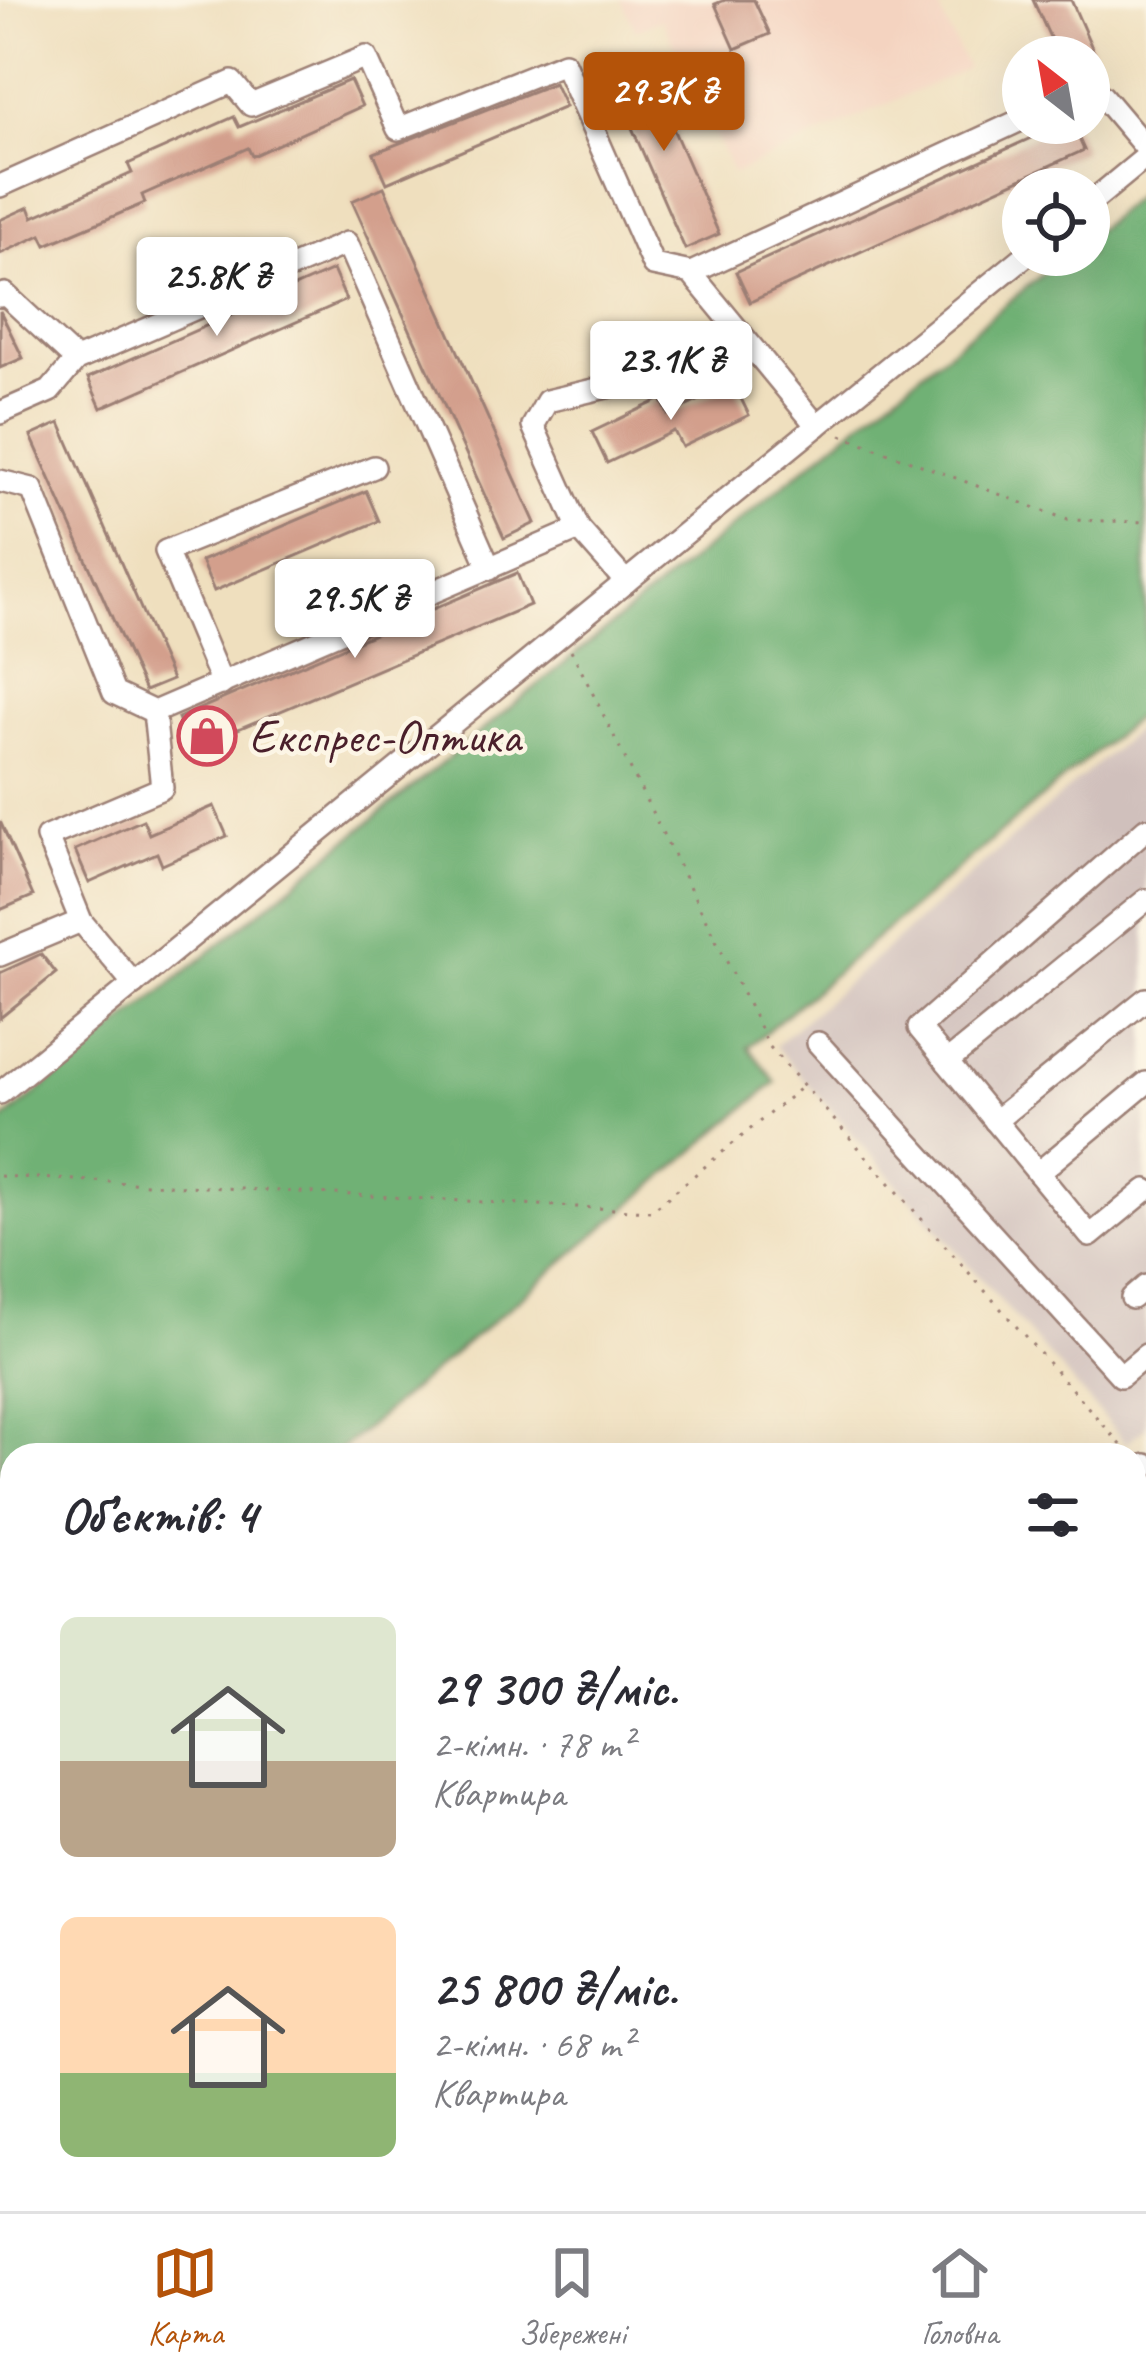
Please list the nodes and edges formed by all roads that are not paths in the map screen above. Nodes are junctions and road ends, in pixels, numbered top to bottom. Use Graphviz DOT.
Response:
graph roads {
  1 [pos="1110,105"];
  2 [pos="1002,129"];
  3 [pos="1146,148"];
  4 [pos="1146,157"];
  5 [pos="0,186"];
  6 [pos="1110,187"];
  7 [pos="691,274"];
  8 [pos="1002,275"];
  9 [pos="0,296"];
  10 [pos="754,352"];
  11 [pos="76,360"];
  12 [pos="0,412"];
  13 [pos="817,426"];
  14 [pos="374,467"];
  15 [pos="0,481"];
  16 [pos="579,530"];
  17 [pos="490,569"];
  18 [pos="626,582"];
  19 [pos="222,684"];
  20 [pos="154,712"];
  21 [pos="1146,829"];
  22 [pos="1146,901"];
  23 [pos="81,921"];
  24 [pos="0,955"];
  25 [pos="134,984"];
  26 [pos="1146,999"];
  27 [pos="818,1043"];
  28 [pos="947,1062"];
  29 [pos="1146,1083"];
  30 [pos="0,1093"];
  31 [pos="995,1121"];
  32 [pos="1038,1173"];
  33 [pos="1146,1190"];
  34 [pos="1146,1355"];
  1 -- 3 [label="street"];
  2 -- 7 [label="street"];
  4 -- 6 [label="street"];
  5 -- 7 [label="street"];
  7 -- 10 [label="street"];
  8 -- 13 [label="street"];
  9 -- 11 [label="street"];
  10 -- 13 [label="street"];
  10 -- 16 [label="street"];
  11 -- 12 [label="street"];
  11 -- 17 [label="street"];
  13 -- 18 [label="street"];
  14 -- 19 [label="street"];
  15 -- 20 [label="street"];
  16 -- 17 [label="street"];
  16 -- 18 [label="street"];
  17 -- 19 [label="street"];
  18 -- 25 [label="street"];
  19 -- 20 [label="street"];
  20 -- 23 [label="street"];
  21 -- 28 [label="street"];
  22 -- 28 [label="street"];
  23 -- 24 [label="street"];
  23 -- 25 [label="street"];
  25 -- 30 [label="street"];
  26 -- 31 [label="street"];
  27 -- 34 [label="street"];
  28 -- 31 [label="street"];
  29 -- 32 [label="street"];
  31 -- 32 [label="street"];
  32 -- 33 [label="street"];
}
